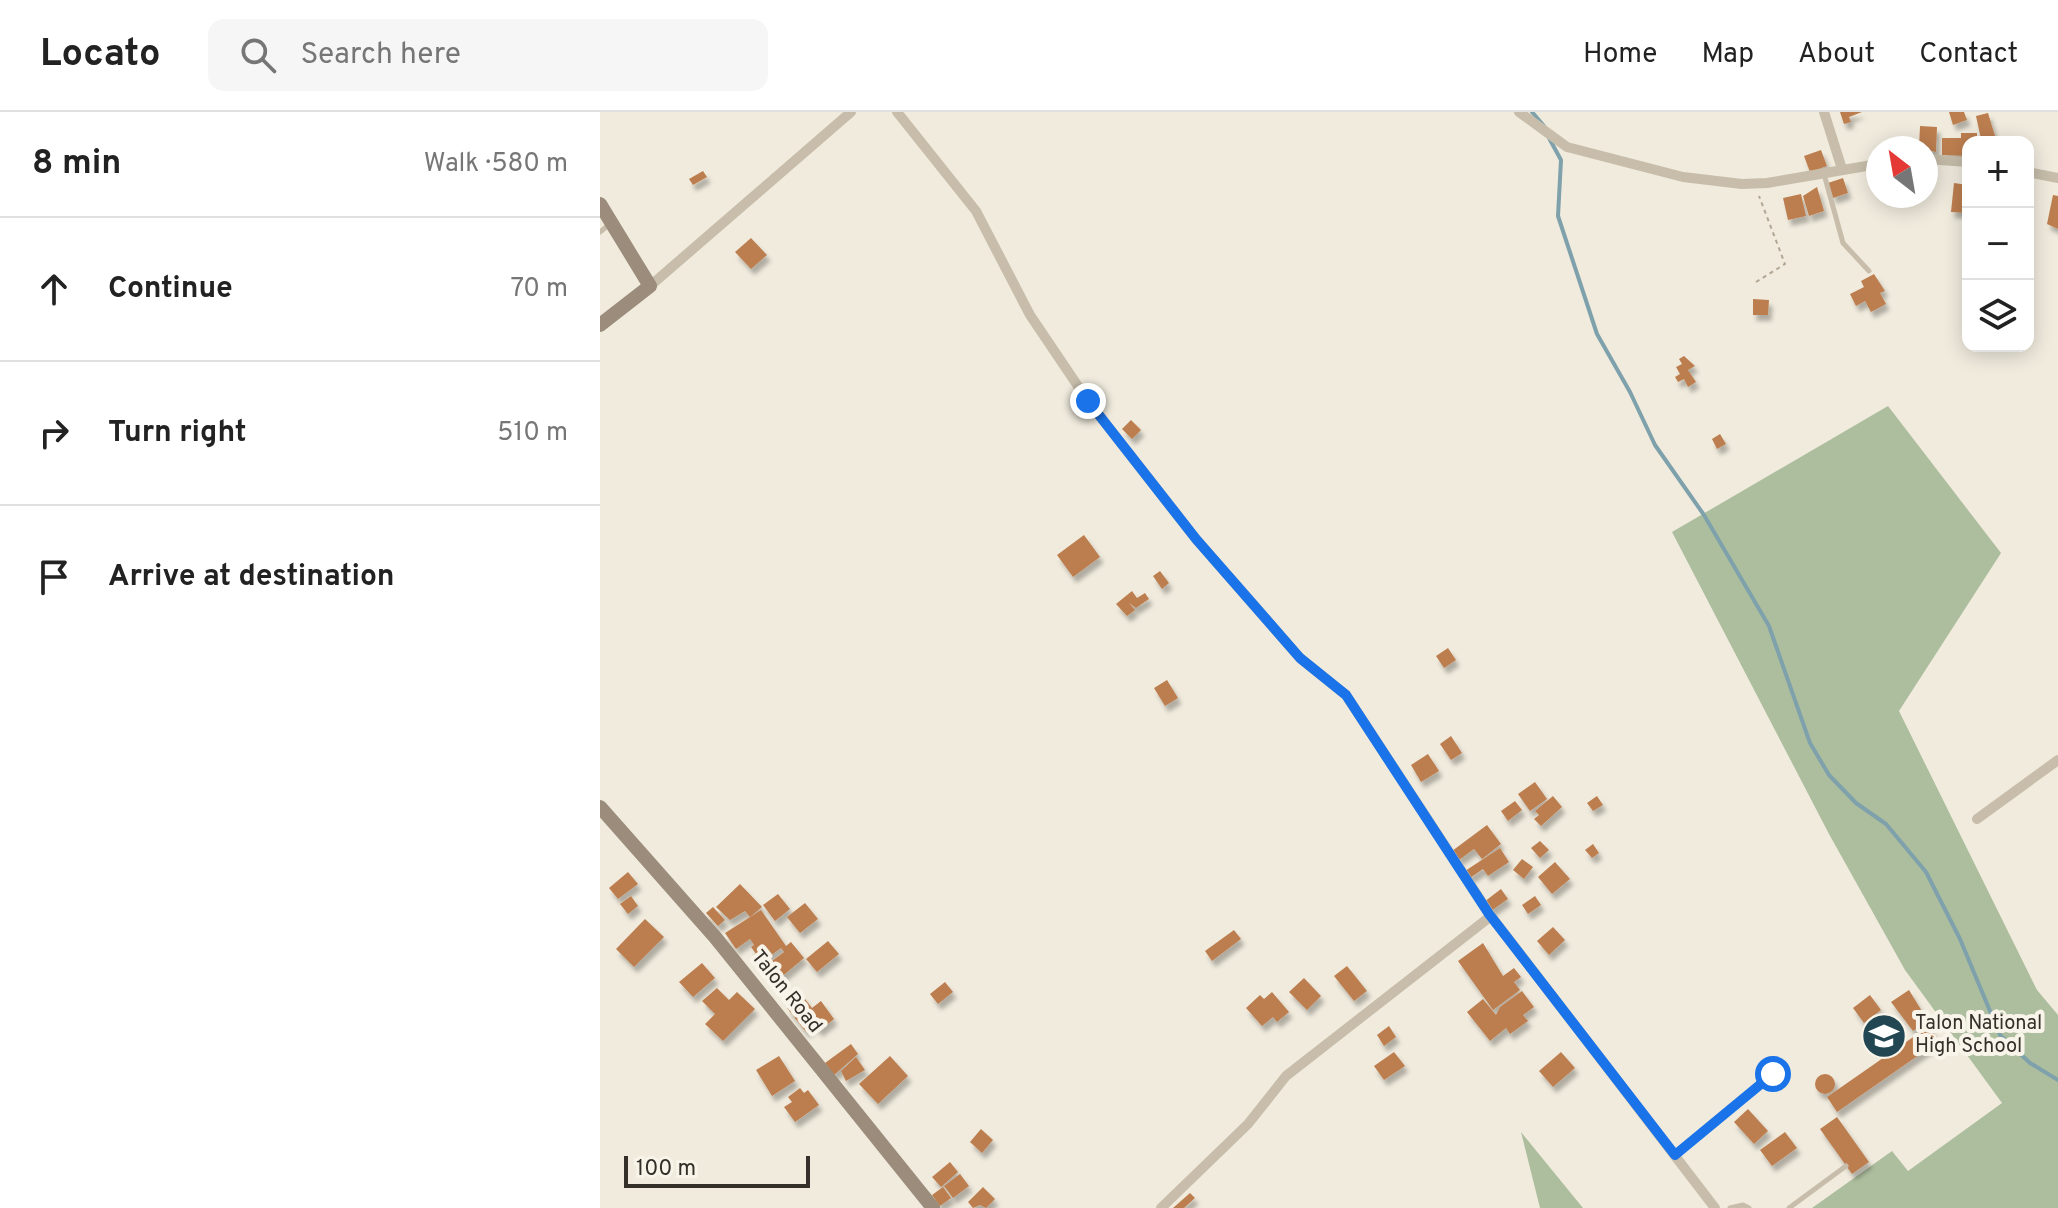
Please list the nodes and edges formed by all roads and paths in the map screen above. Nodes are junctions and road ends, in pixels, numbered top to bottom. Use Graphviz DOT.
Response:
graph roads {
  1 [pos="851,112"];
  2 [pos="897,112"];
  3 [pos="1519,112"];
  4 [pos="1824,112"];
  5 [pos="1938,160"];
  6 [pos="1962,162"];
  7 [pos="1866,166"];
  8 [pos="1842,169"];
  9 [pos="1823,173"];
  10 [pos="2034,173"];
  11 [pos="2058,178"];
  12 [pos="1754,183"];
  13 [pos="600,204"];
  14 [pos="606,227"];
  15 [pos="1869,271"];
  16 [pos="1756,282"];
  17 [pos="650,286"];
  18 [pos="600,325"];
  19 [pos="2058,760"];
  20 [pos="600,807"];
  21 [pos="1977,819"];
  22 [pos="1491,916"];
  23 [pos="1773,1074"];
  24 [pos="1675,1155"];
  25 [pos="1846,1166"];
  26 [pos="933,1208"];
  27 [pos="1161,1208"];
  28 [pos="1715,1208"];
  29 [pos="1730,1208"];
  30 [pos="1749,1208"];
  31 [pos="1789,1208"];
  1 -- 17 [label="street"];
  2 -- 22 [label="street"];
  3 -- 12 [label="street"];
  4 -- 8 [label="street"];
  5 -- 6 [label="street"];
  7 -- 8 [label="street"];
  8 -- 9 [label="street"];
  9 -- 12 [label="street"];
  9 -- 15 [label="lane"];
  10 -- 11 [label="street"];
  12 -- 16 [label="path"];
  13 -- 14 [label="street"];
  14 -- 17 [label="street"];
  17 -- 18 [label="street"];
  19 -- 21 [label="street"];
  20 -- 26 [label="street, Talon Road"];
  22 -- 24 [label="street"];
  22 -- 27 [label="street"];
  23 -- 24 [label="lane"];
  24 -- 28 [label="street"];
  25 -- 31 [label="lane"];
  29 -- 30 [label="lane"];
}
